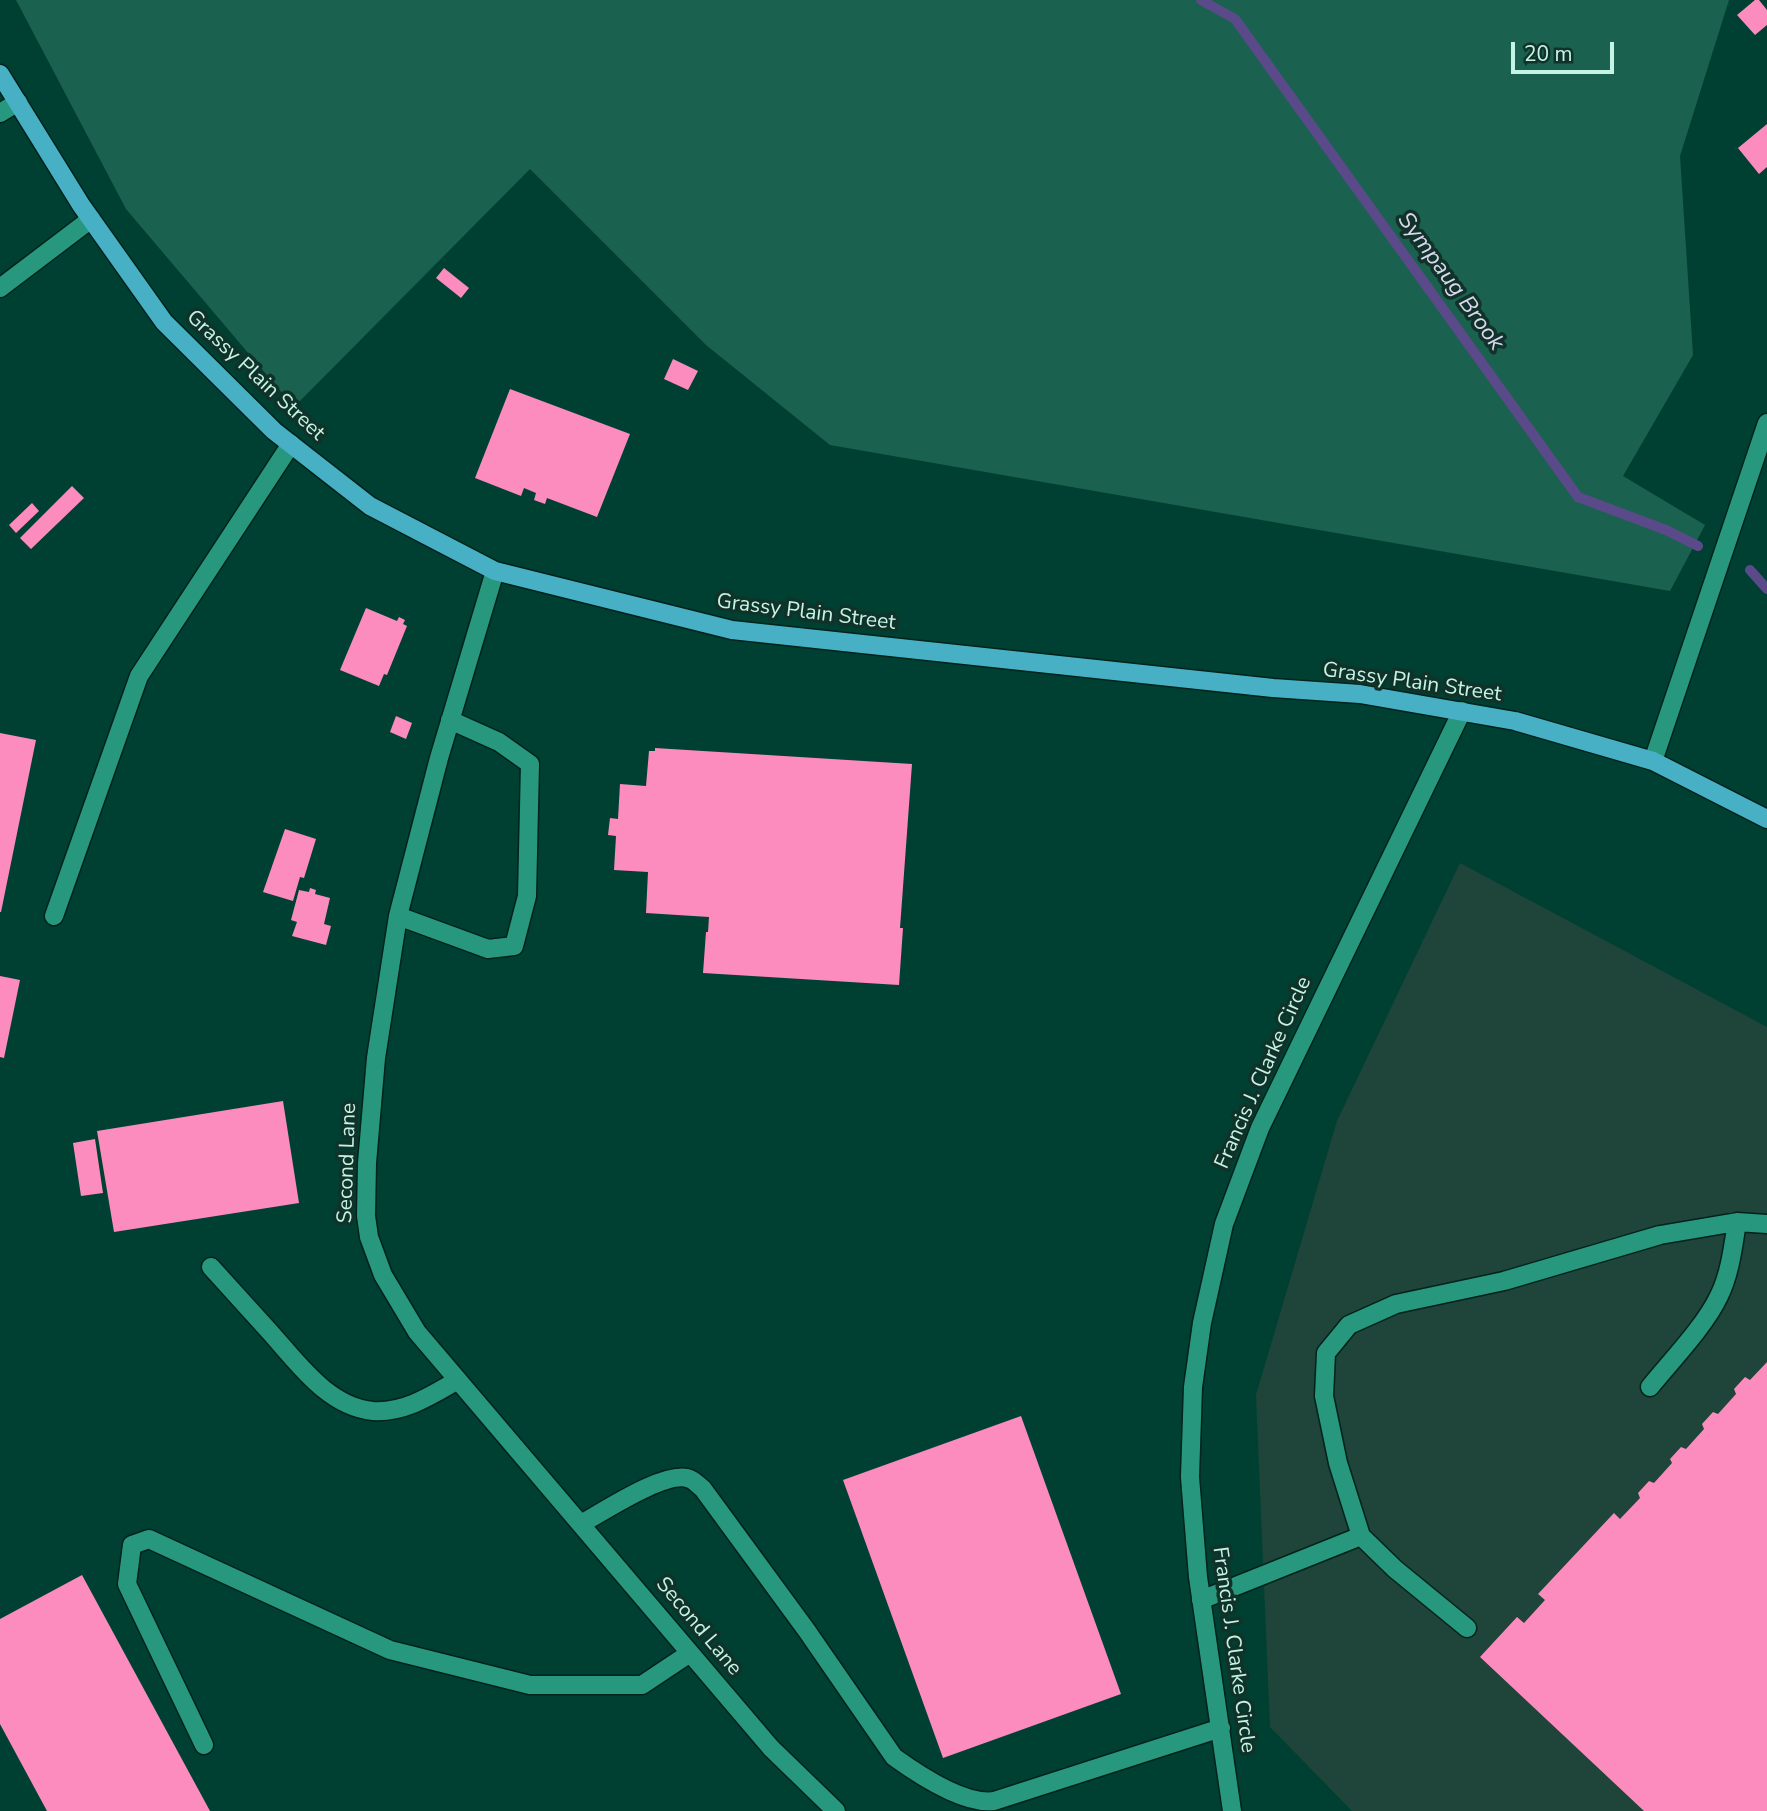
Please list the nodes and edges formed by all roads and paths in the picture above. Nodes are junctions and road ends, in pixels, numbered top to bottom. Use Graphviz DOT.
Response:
graph roads {
  1 [pos="0,74"];
  2 [pos="18,103"];
  3 [pos="0,113"];
  4 [pos="91,219"];
  5 [pos="0,288"];
  6 [pos="1767,423"];
  7 [pos="291,444"];
  8 [pos="495,571"];
  9 [pos="1462,711"];
  10 [pos="450,720"];
  11 [pos="1653,761"];
  12 [pos="1767,819"];
  13 [pos="54,916"];
  14 [pos="398,916"];
  15 [pos="1737,1222"];
  16 [pos="1767,1224"];
  17 [pos="211,1267"];
  18 [pos="458,1380"];
  19 [pos="1650,1387"];
  20 [pos="581,1524"];
  21 [pos="1361,1536"];
  22 [pos="1202,1600"];
  23 [pos="1467,1628"];
  24 [pos="690,1653"];
  25 [pos="1221,1728"];
  26 [pos="204,1745"];
  27 [pos="836,1811"];
  28 [pos="1232,1811"];
  1 -- 2 [label="main road, Grassy Plain Street"];
  2 -- 3 [label="street"];
  2 -- 4 [label="main road, Grassy Plain Street"];
  4 -- 5 [label="street"];
  4 -- 7 [label="main road, Grassy Plain Street"];
  6 -- 11 [label="street"];
  7 -- 8 [label="main road, Grassy Plain Street"];
  7 -- 13 [label="street"];
  8 -- 9 [label="main road, Grassy Plain Street"];
  8 -- 10 [label="street, Second Lane"];
  9 -- 11 [label="main road, Grassy Plain Street"];
  9 -- 22 [label="street, Francis J. Clarke Circle"];
  10 -- 14 [label="street, Second Lane"];
  10 -- 14 [label="street"];
  11 -- 12 [label="main road, Grassy Plain Street"];
  14 -- 18 [label="street, Second Lane"];
  15 -- 16 [label="street"];
  15 -- 19 [label="street"];
  15 -- 21 [label="street"];
  17 -- 18 [label="street"];
  18 -- 20 [label="street, Second Lane"];
  20 -- 24 [label="street, Second Lane"];
  20 -- 25 [label="street"];
  21 -- 22 [label="street"];
  21 -- 23 [label="street"];
  22 -- 25 [label="street, Francis J. Clarke Circle"];
  24 -- 26 [label="street"];
  24 -- 27 [label="street, Second Lane"];
  25 -- 28 [label="street, Francis J. Clarke Circle"];
}
